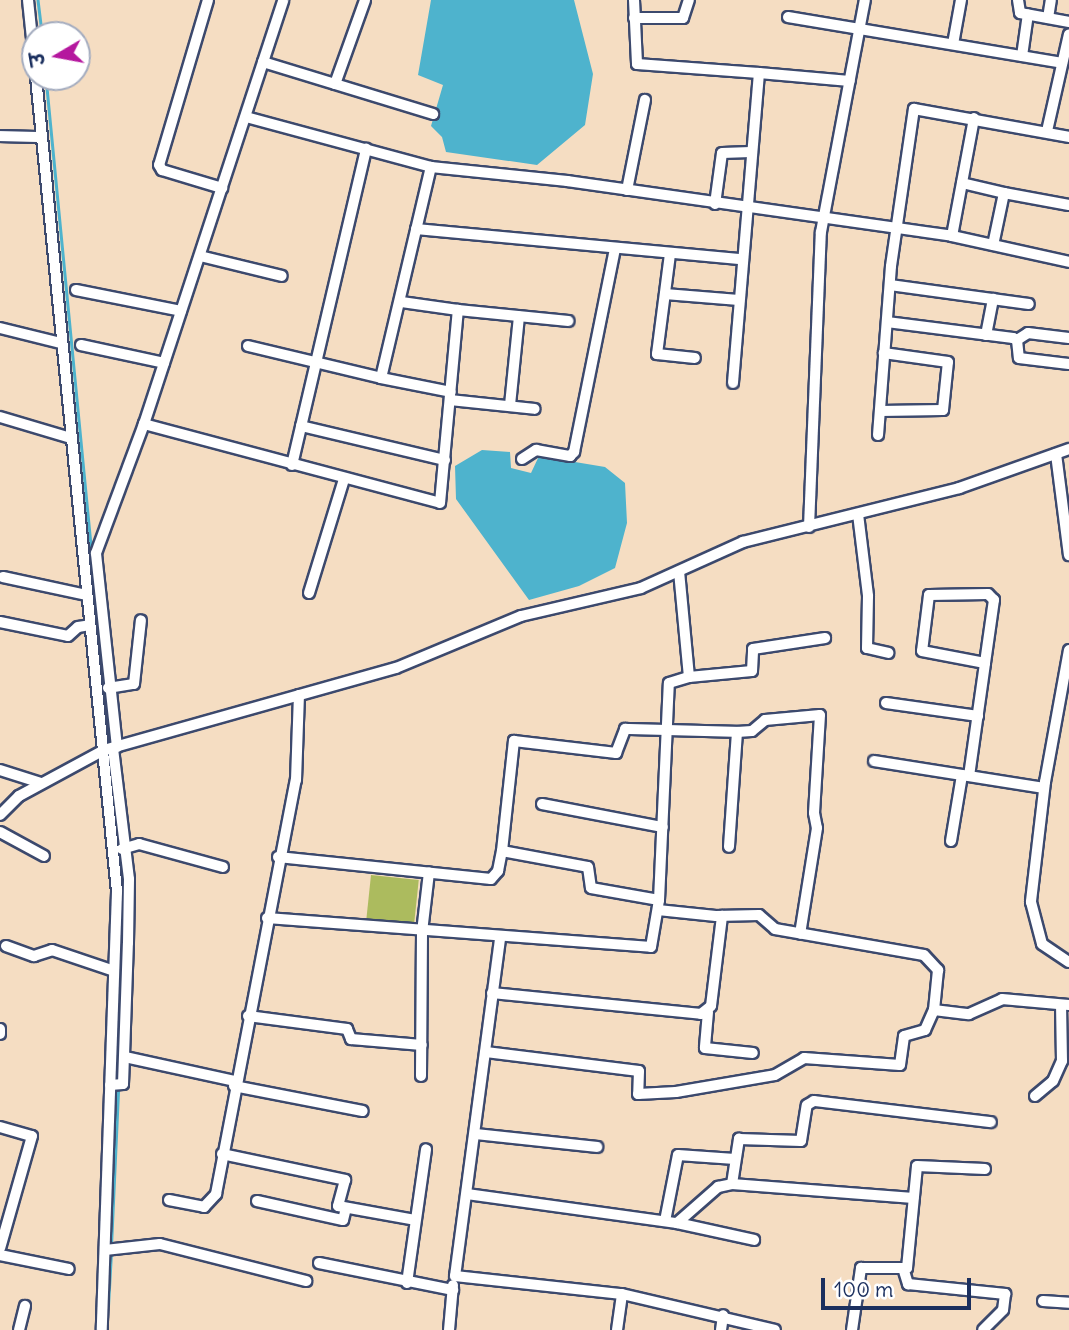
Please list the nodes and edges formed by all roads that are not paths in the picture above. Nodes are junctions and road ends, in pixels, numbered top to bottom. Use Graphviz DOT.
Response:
graph roads {
  1 [pos="28,0"];
  2 [pos="208,0"];
  3 [pos="284,0"];
  4 [pos="365,0"];
  5 [pos="634,0"];
  6 [pos="689,0"];
  7 [pos="865,0"];
  8 [pos="961,0"];
  9 [pos="1018,0"];
  10 [pos="1051,0"];
  11 [pos="1028,15"];
  12 [pos="788,17"];
  13 [pos="634,18"];
  14 [pos="1048,18"];
  15 [pos="30,21"];
  16 [pos="1069,22"];
  17 [pos="859,29"];
  18 [pos="1069,34"];
  19 [pos="953,44"];
  20 [pos="1022,56"];
  21 [pos="263,62"];
  22 [pos="1062,63"];
  23 [pos="759,73"];
  24 [pos="850,81"];
  25 [pos="335,84"];
  26 [pos="38,91"];
  27 [pos="1055,93"];
  28 [pos="1069,96"];
  29 [pos="645,100"];
  30 [pos="432,114"];
  31 [pos="246,117"];
  32 [pos="974,118"];
  33 [pos="1047,131"];
  34 [pos="0,136"];
  35 [pos="43,137"];
  36 [pos="1069,137"];
  37 [pos="366,149"];
  38 [pos="751,152"];
  39 [pos="431,167"];
  40 [pos="962,183"];
  41 [pos="222,188"];
  42 [pos="627,190"];
  43 [pos="1004,193"];
  44 [pos="715,204"];
  45 [pos="1069,205"];
  46 [pos="747,209"];
  47 [pos="824,219"];
  48 [pos="416,229"];
  49 [pos="896,229"];
  50 [pos="952,236"];
  51 [pos="993,245"];
  52 [pos="615,249"];
  53 [pos="670,254"];
  54 [pos="200,256"];
  55 [pos="742,259"];
  56 [pos="1069,262"];
  57 [pos="282,276"];
  58 [pos="890,285"];
  59 [pos="76,290"];
  60 [pos="665,294"];
  61 [pos="993,299"];
  62 [pos="739,300"];
  63 [pos="402,302"];
  64 [pos="1029,304"];
  65 [pos="458,310"];
  66 [pos="181,311"];
  67 [pos="519,316"];
  68 [pos="568,321"];
  69 [pos="887,322"];
  70 [pos="0,328"];
  71 [pos="986,335"];
  72 [pos="1069,338"];
  73 [pos="1017,340"];
  74 [pos="61,343"];
  75 [pos="81,345"];
  76 [pos="248,346"];
  77 [pos="884,353"];
  78 [pos="695,358"];
  79 [pos="316,362"];
  80 [pos="164,363"];
  81 [pos="1069,364"];
  82 [pos="381,378"];
  83 [pos="733,383"];
  84 [pos="451,396"];
  85 [pos="510,405"];
  86 [pos="535,409"];
  87 [pos="880,411"];
  88 [pos="0,417"];
  89 [pos="144,424"];
  90 [pos="301,426"];
  91 [pos="878,435"];
  92 [pos="71,438"];
  93 [pos="1069,449"];
  94 [pos="1056,454"];
  95 [pos="522,459"];
  96 [pos="446,460"];
  97 [pos="292,465"];
  98 [pos="344,479"];
  99 [pos="858,514"];
  100 [pos="809,527"];
  101 [pos="1069,555"];
  102 [pos="679,572"];
  103 [pos="3,578"];
  104 [pos="309,593"];
  105 [pos="87,595"];
  106 [pos="141,620"];
  107 [pos="0,622"];
  108 [pos="90,625"];
  109 [pos="825,638"];
  110 [pos="1069,650"];
  111 [pos="888,653"];
  112 [pos="985,663"];
  113 [pos="689,677"];
  114 [pos="108,688"];
  115 [pos="299,695"];
  116 [pos="886,704"];
  117 [pos="978,716"];
  118 [pos="668,732"];
  119 [pos="737,732"];
  120 [pos="109,749"];
  121 [pos="874,761"];
  122 [pos="0,770"];
  123 [pos="965,776"];
  124 [pos="41,783"];
  125 [pos="1044,788"];
  126 [pos="542,804"];
  127 [pos="0,815"];
  128 [pos="663,827"];
  129 [pos="0,832"];
  130 [pos="951,841"];
  131 [pos="729,847"];
  132 [pos="119,849"];
  133 [pos="502,851"];
  134 [pos="44,856"];
  135 [pos="278,857"];
  136 [pos="223,867"];
  137 [pos="429,872"];
  138 [pos="658,905"];
  139 [pos="722,916"];
  140 [pos="267,918"];
  141 [pos="422,932"];
  142 [pos="800,934"];
  143 [pos="500,939"];
  144 [pos="6,946"];
  145 [pos="1069,962"];
  146 [pos="114,971"];
  147 [pos="492,993"];
  148 [pos="1065,1005"];
  149 [pos="934,1010"];
  150 [pos="708,1012"];
  151 [pos="248,1016"];
  152 [pos="422,1045"];
  153 [pos="486,1052"];
  154 [pos="753,1053"];
  155 [pos="125,1057"];
  156 [pos="421,1076"];
  157 [pos="234,1083"];
  158 [pos="115,1085"];
  159 [pos="1035,1096"];
  160 [pos="363,1111"];
  161 [pos="991,1122"];
  162 [pos="0,1127"];
  163 [pos="476,1134"];
  164 [pos="597,1147"];
  165 [pos="426,1149"];
  166 [pos="222,1154"];
  167 [pos="735,1159"];
  168 [pos="985,1169"];
  169 [pos="732,1184"];
  170 [pos="467,1194"];
  171 [pos="913,1198"];
  172 [pos="169,1200"];
  173 [pos="257,1201"];
  174 [pos="346,1208"];
  175 [pos="4,1219"];
  176 [pos="415,1220"];
  177 [pos="665,1221"];
  178 [pos="677,1223"];
  179 [pos="754,1240"];
  180 [pos="0,1248"];
  181 [pos="109,1250"];
  182 [pos="0,1255"];
  183 [pos="319,1263"];
  184 [pos="69,1269"];
  185 [pos="904,1271"];
  186 [pos="455,1276"];
  187 [pos="306,1281"];
  188 [pos="407,1283"];
  189 [pos="453,1290"];
  190 [pos="622,1294"];
  191 [pos="1043,1301"];
  192 [pos="1069,1303"];
  193 [pos="25,1306"];
  194 [pos="723,1315"];
  195 [pos="19,1330"];
  196 [pos="102,1330"];
  197 [pos="449,1330"];
  198 [pos="617,1330"];
  199 [pos="721,1330"];
  200 [pos="775,1330"];
  201 [pos="852,1330"];
  202 [pos="983,1330"];
  1 -- 15 [label="street"];
  2 -- 41 [label="street"];
  3 -- 21 [label="street"];
  4 -- 25 [label="street"];
  5 -- 13 [label="street"];
  6 -- 13 [label="street"];
  7 -- 17 [label="street"];
  8 -- 19 [label="street"];
  9 -- 11 [label="street"];
  10 -- 14 [label="street"];
  11 -- 14 [label="street"];
  11 -- 20 [label="street"];
  12 -- 17 [label="street"];
  13 -- 23 [label="street"];
  14 -- 16 [label="street"];
  17 -- 19 [label="street"];
  17 -- 24 [label="street"];
  18 -- 22 [label="street"];
  19 -- 20 [label="street"];
  20 -- 22 [label="street"];
  21 -- 25 [label="street"];
  21 -- 31 [label="street"];
  22 -- 27 [label="street"];
  23 -- 24 [label="street"];
  23 -- 38 [label="street"];
  24 -- 47 [label="street"];
  25 -- 30 [label="street"];
  26 -- 35 [label="street"];
  27 -- 28 [label="street"];
  27 -- 33 [label="street"];
  29 -- 42 [label="street"];
  31 -- 37 [label="street"];
  31 -- 41 [label="street"];
  32 -- 33 [label="street"];
  32 -- 40 [label="street"];
  32 -- 49 [label="street"];
  33 -- 36 [label="street"];
  34 -- 35 [label="street"];
  35 -- 74 [label="street"];
  37 -- 39 [label="street"];
  37 -- 79 [label="street"];
  38 -- 44 [label="street"];
  38 -- 46 [label="street"];
  39 -- 42 [label="street"];
  39 -- 48 [label="street"];
  40 -- 43 [label="street"];
  40 -- 50 [label="street"];
  41 -- 54 [label="street"];
  42 -- 44 [label="street"];
  43 -- 45 [label="street"];
  43 -- 51 [label="street"];
  44 -- 46 [label="street"];
  46 -- 47 [label="street"];
  46 -- 55 [label="street"];
  47 -- 49 [label="street"];
  47 -- 100 [label="street"];
  48 -- 52 [label="street"];
  48 -- 63 [label="street"];
  49 -- 50 [label="street"];
  49 -- 58 [label="street"];
  50 -- 51 [label="street"];
  51 -- 56 [label="street"];
  52 -- 53 [label="street"];
  52 -- 95 [label="street"];
  53 -- 55 [label="street"];
  53 -- 60 [label="street"];
  54 -- 57 [label="street"];
  54 -- 66 [label="street"];
  55 -- 62 [label="street"];
  58 -- 61 [label="street"];
  58 -- 69 [label="street"];
  59 -- 66 [label="street"];
  60 -- 62 [label="street"];
  60 -- 78 [label="street"];
  61 -- 64 [label="street"];
  61 -- 71 [label="street"];
  62 -- 83 [label="street"];
  63 -- 65 [label="street"];
  63 -- 82 [label="street"];
  65 -- 67 [label="street"];
  65 -- 84 [label="street"];
  66 -- 80 [label="street"];
  67 -- 68 [label="street"];
  67 -- 85 [label="street"];
  69 -- 71 [label="street"];
  69 -- 77 [label="street"];
  70 -- 74 [label="street"];
  71 -- 73 [label="street"];
  72 -- 73 [label="street"];
  73 -- 81 [label="street"];
  74 -- 92 [label="street"];
  75 -- 80 [label="street"];
  76 -- 79 [label="street"];
  77 -- 87 [label="street"];
  77 -- 87 [label="street"];
  79 -- 82 [label="street"];
  79 -- 90 [label="street"];
  80 -- 89 [label="street"];
  82 -- 84 [label="street"];
  84 -- 85 [label="street"];
  84 -- 96 [label="street"];
  85 -- 86 [label="street"];
  87 -- 91 [label="street"];
  88 -- 92 [label="street"];
  89 -- 97 [label="street"];
  89 -- 114 [label="street"];
  90 -- 96 [label="street"];
  90 -- 97 [label="street"];
  92 -- 105 [label="street"];
  93 -- 94 [label="street"];
  94 -- 99 [label="street"];
  94 -- 101 [label="street"];
  96 -- 98 [label="street"];
  97 -- 98 [label="street"];
  98 -- 104 [label="street"];
  99 -- 100 [label="street"];
  99 -- 111 [label="street"];
  100 -- 102 [label="street"];
  102 -- 113 [label="street"];
  102 -- 115 [label="street"];
  103 -- 105 [label="street"];
  105 -- 108 [label="street"];
  106 -- 114 [label="street"];
  107 -- 108 [label="street"];
  108 -- 120 [label="street"];
  109 -- 113 [label="street"];
  110 -- 125 [label="street"];
  112 -- 112 [label="street"];
  112 -- 117 [label="street"];
  113 -- 118 [label="street"];
  114 -- 120 [label="street"];
  115 -- 120 [label="street"];
  115 -- 135 [label="street"];
  116 -- 117 [label="street"];
  117 -- 123 [label="street"];
  118 -- 119 [label="street"];
  118 -- 128 [label="street"];
  118 -- 133 [label="street"];
  119 -- 131 [label="street"];
  119 -- 142 [label="street"];
  120 -- 124 [label="street"];
  120 -- 132 [label="street"];
  121 -- 123 [label="street"];
  122 -- 124 [label="street"];
  123 -- 125 [label="street"];
  123 -- 130 [label="street"];
  124 -- 127 [label="street"];
  125 -- 145 [label="street"];
  126 -- 128 [label="street"];
  128 -- 138 [label="street"];
  129 -- 134 [label="street"];
  132 -- 136 [label="street"];
  132 -- 146 [label="street"];
  132 -- 155 [label="street"];
  133 -- 137 [label="street"];
  133 -- 138 [label="street"];
  135 -- 137 [label="street"];
  135 -- 140 [label="street"];
  137 -- 141 [label="street"];
  138 -- 139 [label="street"];
  138 -- 143 [label="street"];
  139 -- 142 [label="street"];
  139 -- 150 [label="street"];
  140 -- 141 [label="street"];
  140 -- 151 [label="street"];
  141 -- 143 [label="street"];
  141 -- 152 [label="street"];
  142 -- 149 [label="street"];
  143 -- 147 [label="street"];
  144 -- 146 [label="street"];
  146 -- 158 [label="street"];
  147 -- 150 [label="street"];
  147 -- 153 [label="street"];
  148 -- 149 [label="street"];
  148 -- 159 [label="street"];
  149 -- 153 [label="street"];
  150 -- 154 [label="street"];
  151 -- 152 [label="street"];
  151 -- 157 [label="street"];
  152 -- 156 [label="street"];
  153 -- 163 [label="street"];
  155 -- 157 [label="street"];
  155 -- 158 [label="street"];
  157 -- 160 [label="street"];
  157 -- 166 [label="street"];
  158 -- 181 [label="street"];
  161 -- 167 [label="street"];
  162 -- 175 [label="street"];
  163 -- 164 [label="street"];
  163 -- 170 [label="street"];
  165 -- 176 [label="street"];
  166 -- 172 [label="street"];
  166 -- 174 [label="street"];
  167 -- 169 [label="street"];
  167 -- 177 [label="street"];
  168 -- 171 [label="street"];
  169 -- 171 [label="street"];
  169 -- 178 [label="street"];
  170 -- 177 [label="street"];
  170 -- 186 [label="street"];
  171 -- 185 [label="street"];
  173 -- 174 [label="street"];
  174 -- 176 [label="street"];
  175 -- 180 [label="street"];
  176 -- 188 [label="street"];
  177 -- 178 [label="street"];
  178 -- 179 [label="street"];
  181 -- 187 [label="street"];
  181 -- 196 [label="street"];
  182 -- 184 [label="street"];
  183 -- 188 [label="street"];
  185 -- 201 [label="street"];
  185 -- 202 [label="street"];
  186 -- 189 [label="street"];
  186 -- 190 [label="street"];
  188 -- 189 [label="street"];
  189 -- 197 [label="street"];
  190 -- 194 [label="street"];
  190 -- 198 [label="street"];
  191 -- 192 [label="street"];
  193 -- 195 [label="street"];
  194 -- 199 [label="street"];
  194 -- 200 [label="street"];
}
